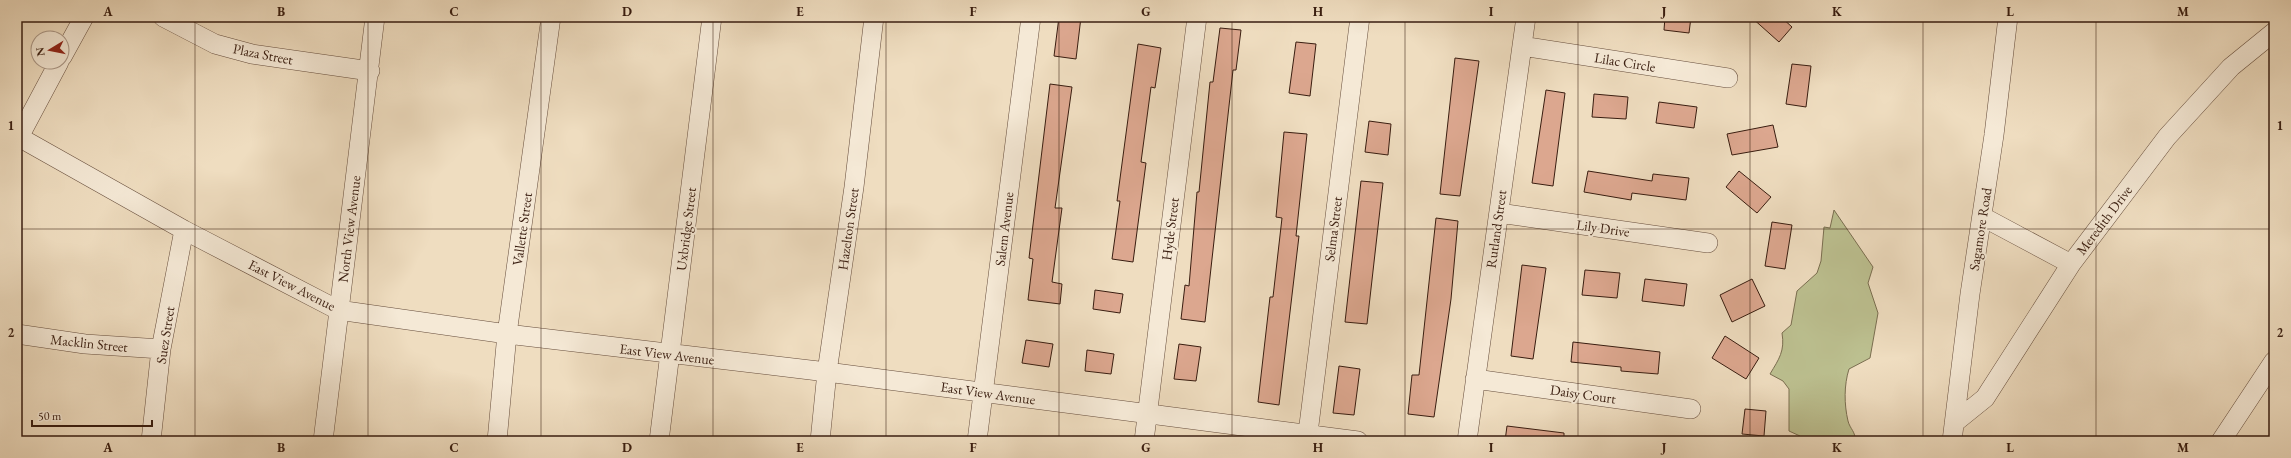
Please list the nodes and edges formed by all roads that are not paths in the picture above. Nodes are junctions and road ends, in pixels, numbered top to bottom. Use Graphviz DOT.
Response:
graph roads {
  1 [pos="84,17"];
  2 [pos="163,17"];
  3 [pos="376,17"];
  4 [pos="551,17"];
  5 [pos="712,17"];
  6 [pos="874,17"];
  7 [pos="1031,17"];
  8 [pos="1197,17"];
  9 [pos="1360,17"];
  10 [pos="1526,17"];
  11 [pos="2008,17"];
  12 [pos="2274,32"];
  13 [pos="70,42"];
  14 [pos="1522,46"];
  15 [pos="55,70"];
  16 [pos="370,71"];
  17 [pos="1728,78"];
  18 [pos="18,136"];
  19 [pos="1499,214"];
  20 [pos="1983,217"];
  21 [pos="184,230"];
  22 [pos="1708,243"];
  23 [pos="2071,264"];
  24 [pos="338,310"];
  25 [pos="17,334"];
  26 [pos="507,334"];
  27 [pos="161,349"];
  28 [pos="670,355"];
  29 [pos="2274,361"];
  30 [pos="827,372"];
  31 [pos="1476,379"];
  32 [pos="983,392"];
  33 [pos="1691,409"];
  34 [pos="1147,414"];
  35 [pos="1953,432"];
  36 [pos="1307,438"];
  37 [pos="151,441"];
  38 [pos="323,441"];
  39 [pos="497,441"];
  40 [pos="659,441"];
  41 [pos="820,441"];
  42 [pos="977,441"];
  43 [pos="1144,441"];
  44 [pos="1358,441"];
  45 [pos="1467,441"];
  46 [pos="2222,441"];
  1 -- 13 [label="street"];
  2 -- 16 [label="street, Plaza Street"];
  3 -- 16 [label="street, North View Avenue"];
  4 -- 26 [label="street, Vallette Street"];
  5 -- 28 [label="street, Uxbridge Street"];
  6 -- 30 [label="street, Hazelton Street"];
  7 -- 32 [label="street, Salem Avenue"];
  8 -- 34 [label="street, Hyde Street"];
  9 -- 36 [label="street, Selma Street"];
  10 -- 14 [label="street, Rutland Street"];
  11 -- 20 [label="street, Sagamore Road"];
  12 -- 23 [label="street, Meredith Drive"];
  14 -- 17 [label="street, Lilac Circle"];
  14 -- 19 [label="street, Rutland Street"];
  15 -- 18 [label="street"];
  16 -- 24 [label="street, North View Avenue"];
  18 -- 21 [label="street, East View Avenue"];
  19 -- 22 [label="street, Lily Drive"];
  19 -- 31 [label="street, Rutland Street"];
  20 -- 23 [label="street"];
  20 -- 35 [label="street, Sagamore Road"];
  21 -- 24 [label="street, East View Avenue"];
  21 -- 27 [label="street, Suez Street"];
  23 -- 35 [label="street, Meredith Drive"];
  24 -- 26 [label="street, East View Avenue"];
  24 -- 38 [label="street, North View Avenue"];
  25 -- 27 [label="street, Macklin Street"];
  26 -- 28 [label="street, East View Avenue"];
  26 -- 39 [label="street, Vallette Street"];
  27 -- 37 [label="street, Suez Street"];
  28 -- 30 [label="street, East View Avenue"];
  28 -- 40 [label="street, Uxbridge Street"];
  29 -- 46 [label="street"];
  30 -- 32 [label="street, East View Avenue"];
  30 -- 41 [label="street, Hazelton Street"];
  31 -- 33 [label="street, Daisy Court"];
  31 -- 45 [label="street, Rutland Street"];
  32 -- 34 [label="street, East View Avenue"];
  32 -- 42 [label="street, Salem Avenue"];
  34 -- 36 [label="street, East View Avenue"];
  34 -- 43 [label="street, Hyde Street"];
  36 -- 44 [label="street, East View Avenue"];
}
